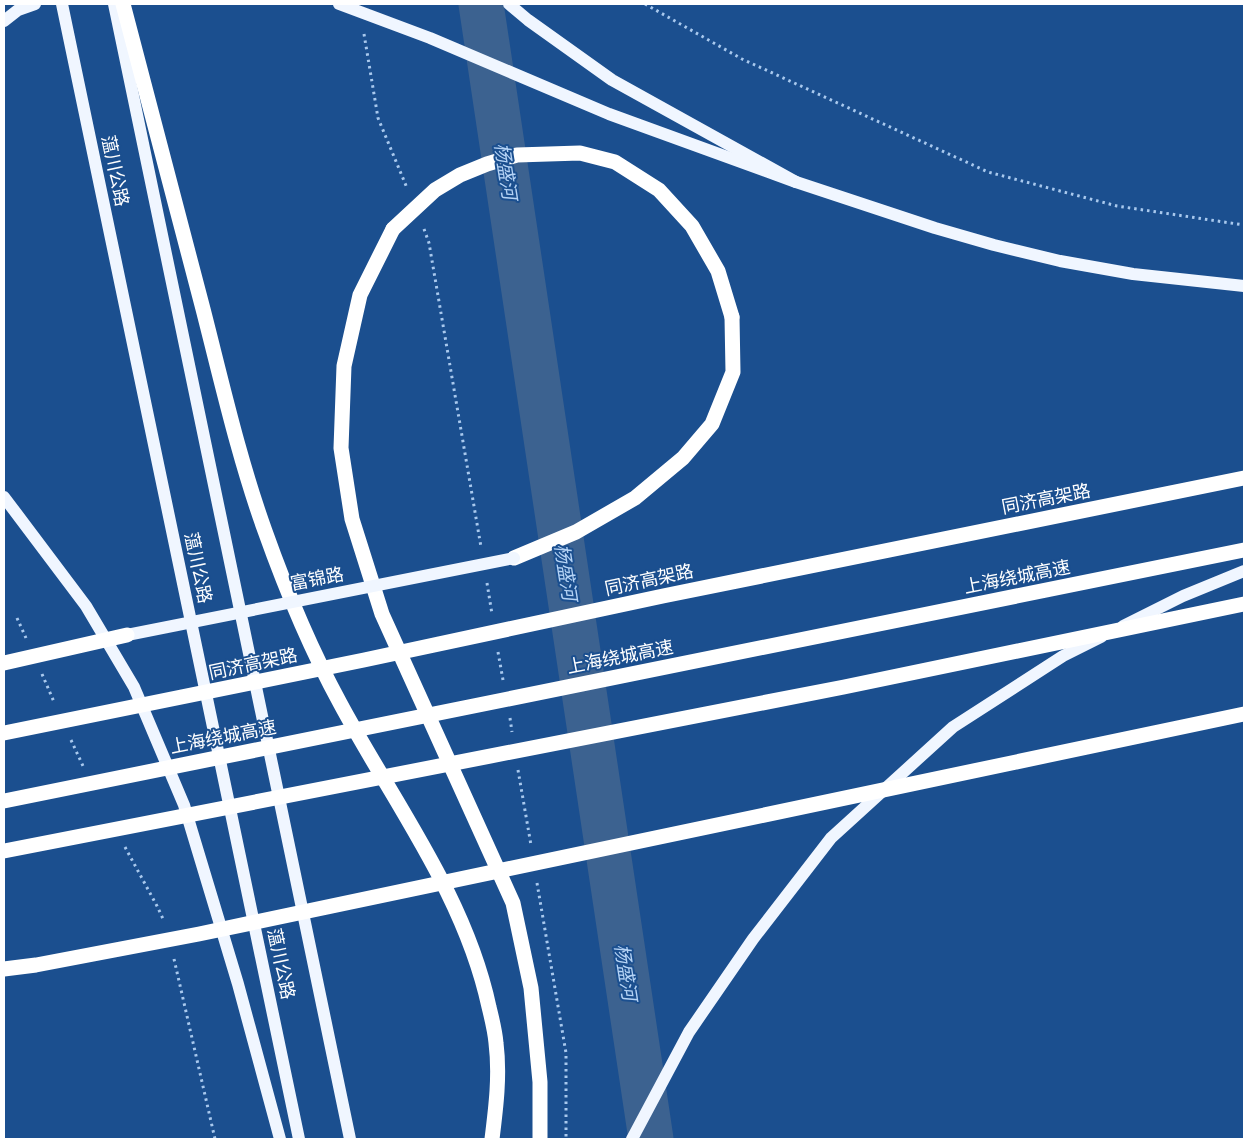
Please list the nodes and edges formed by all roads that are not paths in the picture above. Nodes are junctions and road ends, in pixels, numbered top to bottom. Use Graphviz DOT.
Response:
graph roads {
  1 [pos="35,4"];
  2 [pos="62,4"];
  3 [pos="114,4"];
  4 [pos="123,4"];
  5 [pos="339,4"];
  6 [pos="508,4"];
  7 [pos="4,21"];
  8 [pos="796,182"];
  9 [pos="1244,286"];
  10 [pos="1244,478"];
  11 [pos="4,497"];
  12 [pos="1244,550"];
  13 [pos="514,558"];
  14 [pos="1244,570"];
  15 [pos="1244,604"];
  16 [pos="127,635"];
  17 [pos="4,663"];
  18 [pos="1244,714"];
  19 [pos="4,733"];
  20 [pos="4,801"];
  21 [pos="4,851"];
  22 [pos="4,969"];
  23 [pos="280,1139"];
  24 [pos="299,1139"];
  25 [pos="350,1139"];
  26 [pos="492,1139"];
  27 [pos="540,1139"];
  28 [pos="632,1139"];
  1 -- 7 [label="main road"];
  2 -- 24 [label="main road, 蕰川公路"];
  3 -- 25 [label="main road, 蕰川公路"];
  4 -- 26 [label="highway"];
  5 -- 8 [label="main road, bridge"];
  6 -- 8 [label="main road, bridge"];
  8 -- 9 [label="main road"];
  10 -- 19 [label="highway, 同济高架路, bridge"];
  11 -- 23 [label="main road"];
  12 -- 20 [label="highway, 上海绕城高速, bridge"];
  13 -- 16 [label="main road, 富锦路, bridge"];
  13 -- 27 [label="highway, bridge"];
  14 -- 28 [label="main road"];
  15 -- 21 [label="highway, bridge"];
  16 -- 17 [label="highway, bridge"];
  18 -- 22 [label="highway, bridge"];
}
